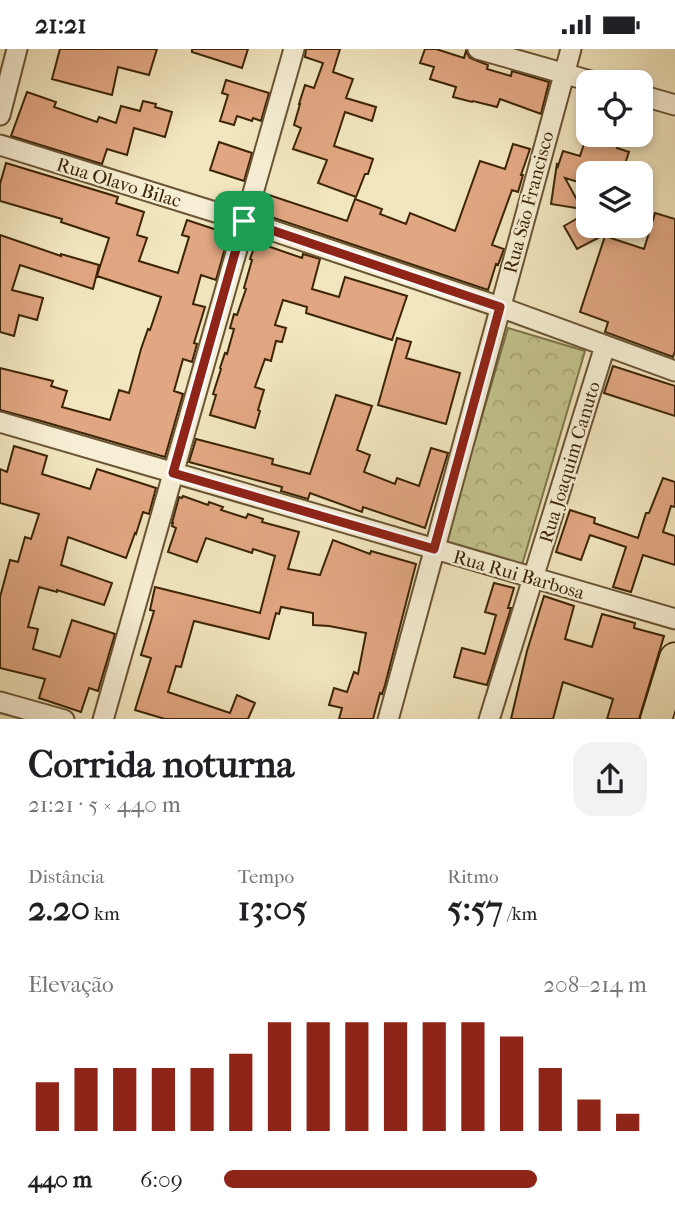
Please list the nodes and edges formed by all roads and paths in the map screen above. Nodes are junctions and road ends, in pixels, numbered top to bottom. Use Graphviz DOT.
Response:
graph roads {
  1 [pos="17,49"];
  2 [pos="294,49"];
  3 [pos="478,49"];
  4 [pos="571,49"];
  5 [pos="563,74"];
  6 [pos="576,77"];
  7 [pos="653,99"];
  8 [pos="675,105"];
  9 [pos="0,115"];
  10 [pos="0,145"];
  11 [pos="244,221"];
  12 [pos="500,307"];
  13 [pos="605,346"];
  14 [pos="675,371"];
  15 [pos="0,422"];
  16 [pos="173,473"];
  17 [pos="434,549"];
  18 [pos="534,578"];
  19 [pos="675,619"];
  20 [pos="675,658"];
  21 [pos="0,702"];
  22 [pos="64,719"];
  23 [pos="103,719"];
  24 [pos="388,719"];
  25 [pos="489,719"];
  26 [pos="656,719"];
  1 -- 9 [label="street"];
  2 -- 11 [label="street"];
  3 -- 5 [label="street"];
  4 -- 5 [label="street, Rua São Francisco"];
  5 -- 6 [label="street"];
  5 -- 12 [label="street, Rua São Francisco"];
  7 -- 8 [label="street"];
  10 -- 11 [label="street, Rua Olavo Bilac"];
  11 -- 12 [label="street, Rua Olavo Bilac"];
  11 -- 16 [label="street"];
  12 -- 13 [label="street, Rua Olavo Bilac"];
  12 -- 17 [label="street, Rua São Francisco"];
  13 -- 14 [label="street, Rua Olavo Bilac"];
  13 -- 18 [label="street, Rua Joaquim Canuto"];
  15 -- 16 [label="street, Rua Rui Barbosa"];
  16 -- 17 [label="street, Rua Rui Barbosa"];
  16 -- 23 [label="street"];
  17 -- 18 [label="street, Rua Rui Barbosa"];
  17 -- 24 [label="street, Rua São Francisco"];
  18 -- 19 [label="street, Rua Rui Barbosa"];
  18 -- 25 [label="street, Rua Joaquim Canuto"];
  20 -- 26 [label="main road"];
  21 -- 22 [label="street"];
}
